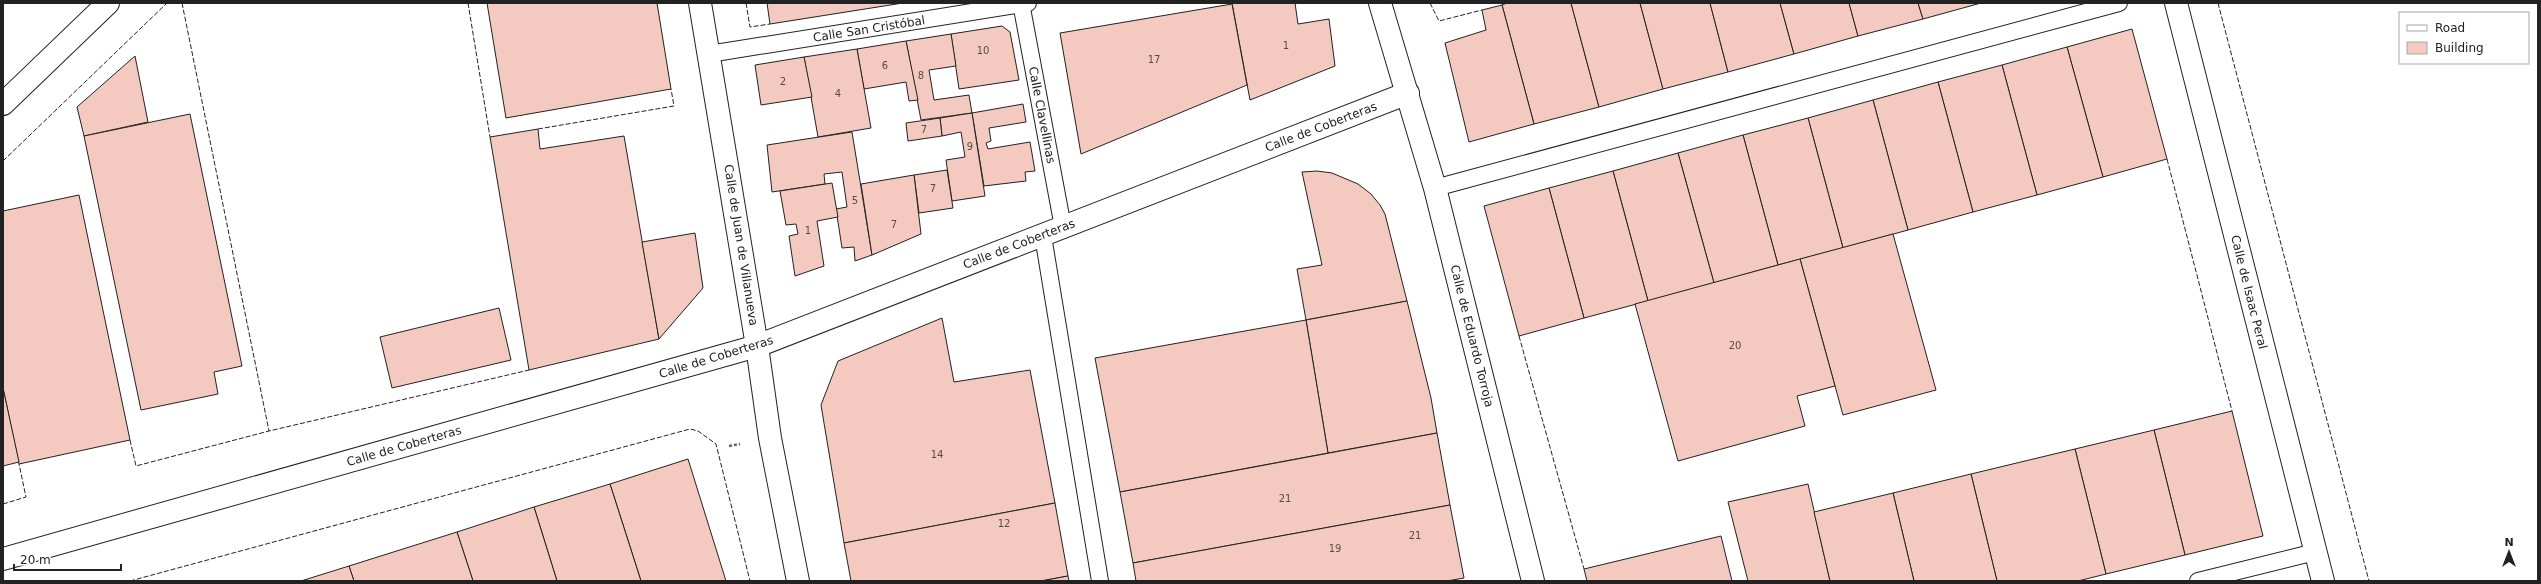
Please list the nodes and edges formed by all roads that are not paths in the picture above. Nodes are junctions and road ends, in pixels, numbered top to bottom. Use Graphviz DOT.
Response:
graph roads {
  1 [pos="108,3"];
  2 [pos="700,3"];
  3 [pos="1023,3"];
  4 [pos="1380,3"];
  5 [pos="2119,3"];
  6 [pos="2176,3"];
  7 [pos="709,54"];
  8 [pos="1408,93"];
  9 [pos="3,104"];
  10 [pos="1436,188"];
  11 [pos="1063,227"];
  12 [pos="1043,236"];
  13 [pos="757,346"];
  14 [pos="2315,552"];
  15 [pos="3,559"];
  16 [pos="798,581"];
  17 [pos="1100,581"];
  18 [pos="1532,581"];
  19 [pos="2198,581"];
  20 [pos="2323,581"];
  1 -- 9 [label="street"];
  2 -- 7 [label="street, Calle de Juan de Villanueva"];
  3 -- 7 [label="lane, Calle San Cristóbal"];
  3 -- 11 [label="lane, Calle Clavellinas"];
  4 -- 8 [label="street, Calle de Eduardo Torroja"];
  5 -- 10 [label="lane"];
  6 -- 14 [label="street, Calle de Isaac Peral"];
  7 -- 13 [label="street, Calle de Juan de Villanueva"];
  8 -- 10 [label="street, Calle de Eduardo Torroja"];
  8 -- 11 [label="street, Calle de Coberteras"];
  10 -- 18 [label="street, Calle de Eduardo Torroja"];
  11 -- 12 [label="street, Calle de Coberteras"];
  12 -- 13 [label="street, Calle de Coberteras"];
  12 -- 17 [label="lane"];
  13 -- 15 [label="street, Calle de Coberteras"];
  13 -- 16 [label="street, Calle de Juan de Villanueva"];
  14 -- 19 [label="lane"];
  14 -- 20 [label="street, Calle de Isaac Peral"];
}
